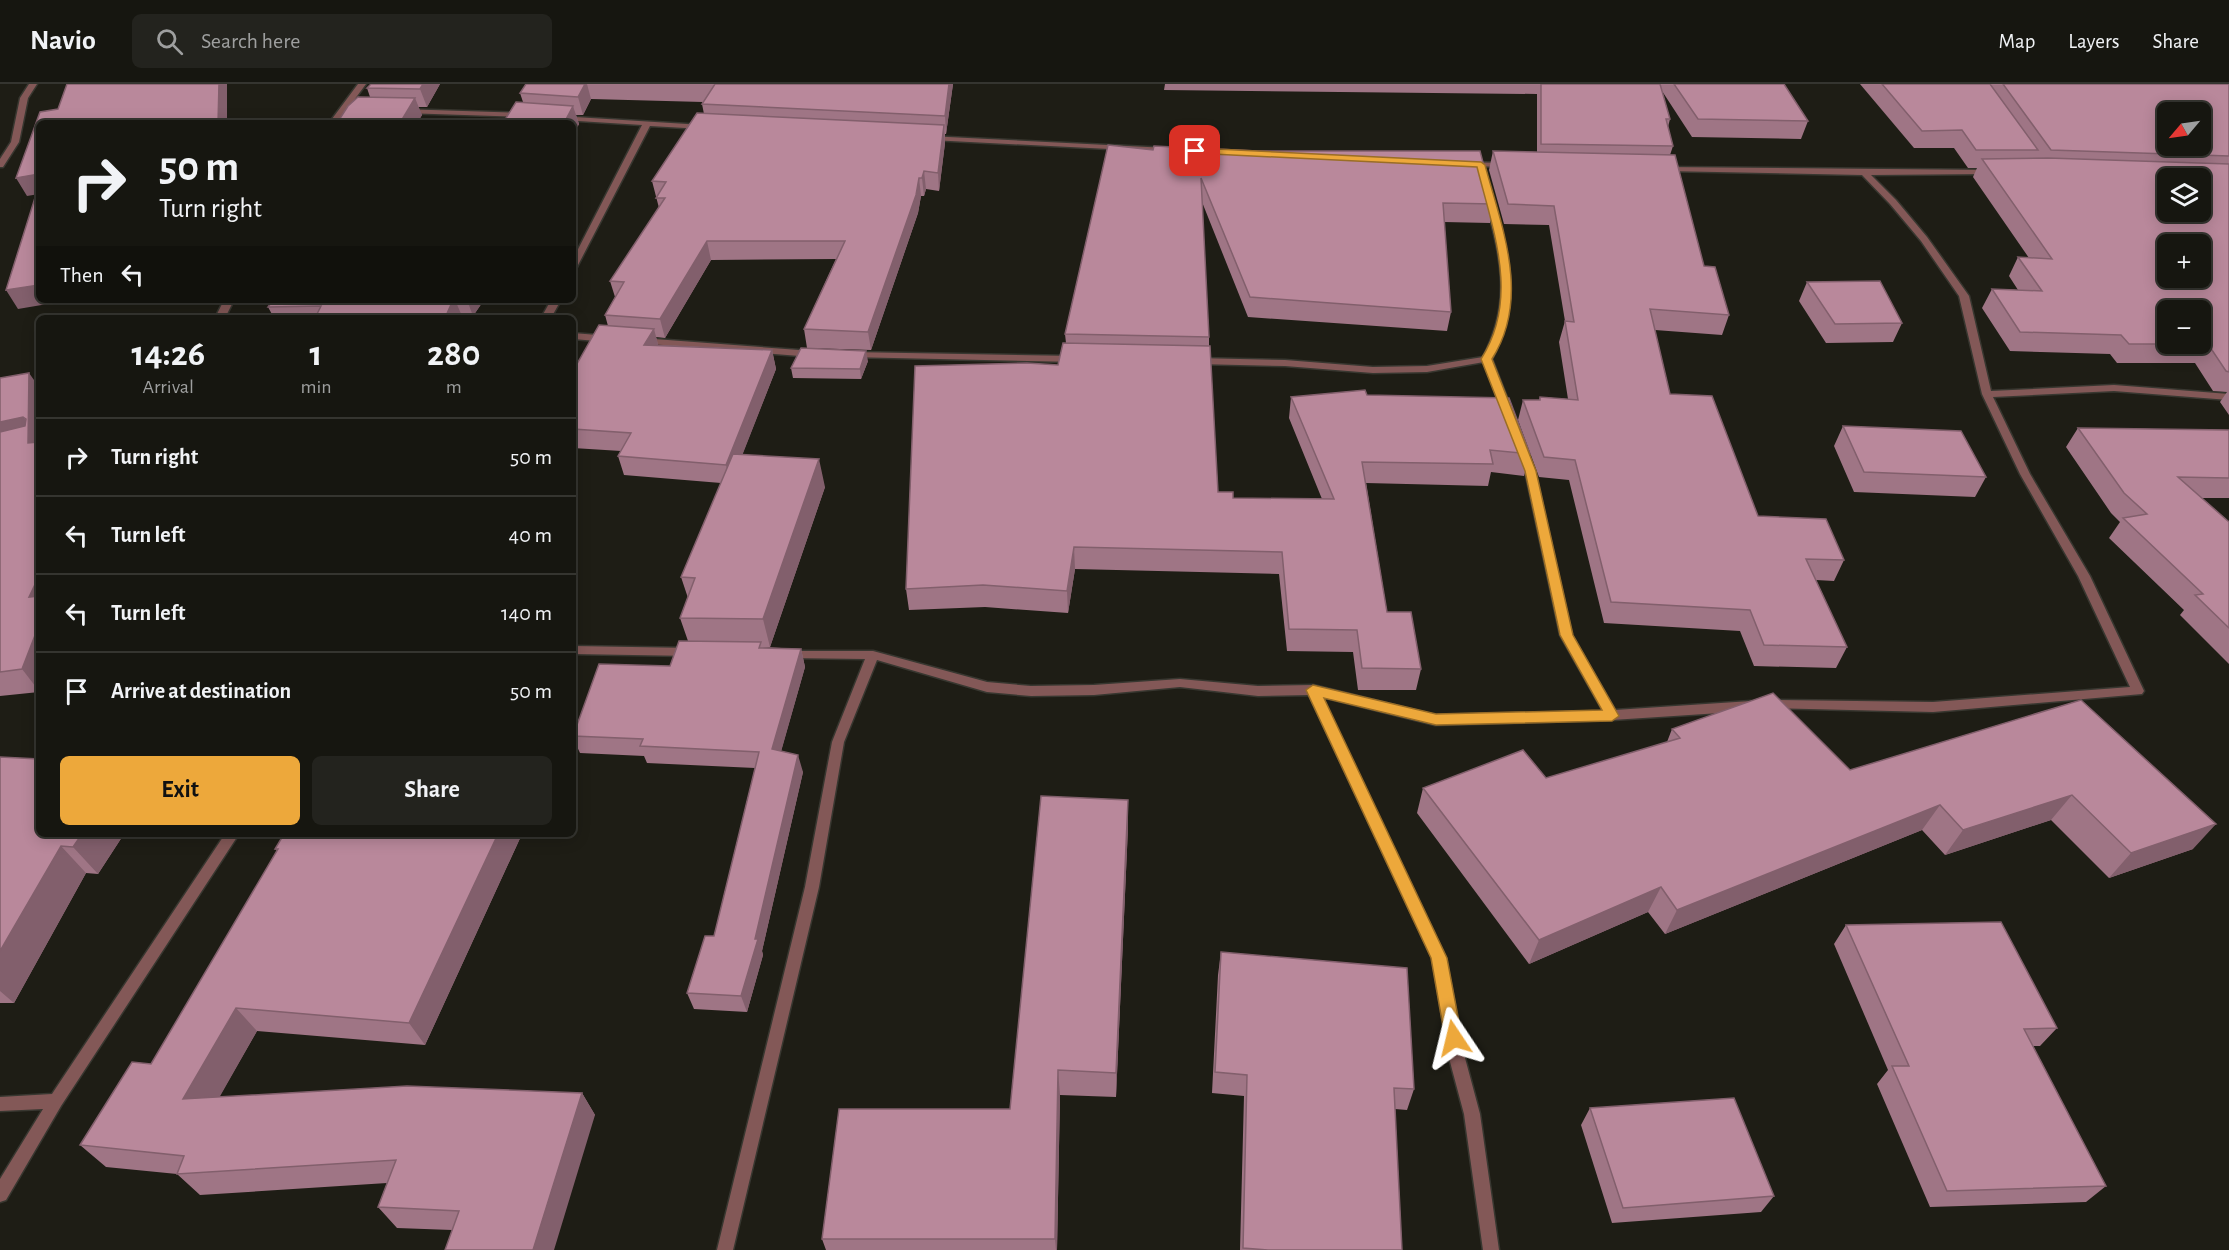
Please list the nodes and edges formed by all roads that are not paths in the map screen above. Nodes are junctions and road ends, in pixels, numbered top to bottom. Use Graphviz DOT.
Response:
graph roads {
  1 [pos="33,84"];
  2 [pos="362,84"];
  3 [pos="345,110"];
  4 [pos="357,110"];
  5 [pos="392,110"];
  6 [pos="531,116"];
  7 [pos="554,117"];
  8 [pos="336,120"];
  9 [pos="647,124"];
  10 [pos="707,127"];
  11 [pos="921,138"];
  12 [pos="1183,150"];
  13 [pos="1457,164"];
  14 [pos="0,165"];
  15 [pos="1517,166"];
  16 [pos="1660,169"];
  17 [pos="2004,172"];
  18 [pos="1864,173"];
  19 [pos="1483,174"];
  20 [pos="576,261"];
  21 [pos="576,336"];
  22 [pos="620,340"];
  23 [pos="632,341"];
  24 [pos="819,354"];
  25 [pos="843,355"];
  26 [pos="1082,359"];
  27 [pos="1487,359"];
  28 [pos="1189,361"];
  29 [pos="1987,394"];
  30 [pos="2229,396"];
  31 [pos="1510,420"];
  32 [pos="1518,440"];
  33 [pos="576,650"];
  34 [pos="705,652"];
  35 [pos="777,654"];
  36 [pos="873,655"];
  37 [pos="1313,690"];
  38 [pos="1612,716"];
  39 [pos="230,837"];
  40 [pos="56,1101"];
  41 [pos="0,1104"];
  42 [pos="0,1194"];
  43 [pos="725,1250"];
  44 [pos="1491,1250"];
  1 -- 14 [label="street"];
  2 -- 3 [label="street"];
  3 -- 4 [label="street"];
  3 -- 8 [label="street"];
  5 -- 6 [label="street"];
  7 -- 9 [label="street"];
  9 -- 10 [label="street"];
  9 -- 20 [label="street"];
  11 -- 12 [label="street"];
  13 -- 19 [label="street"];
  15 -- 19 [label="street"];
  16 -- 18 [label="street"];
  17 -- 18 [label="street"];
  18 -- 29 [label="street"];
  19 -- 27 [label="street"];
  21 -- 22 [label="street"];
  23 -- 24 [label="street"];
  25 -- 26 [label="street"];
  27 -- 28 [label="street"];
  27 -- 31 [label="street"];
  29 -- 30 [label="street"];
  29 -- 38 [label="street"];
  32 -- 38 [label="street"];
  33 -- 34 [label="street"];
  35 -- 36 [label="street"];
  36 -- 37 [label="street"];
  36 -- 43 [label="street"];
  37 -- 38 [label="street"];
  37 -- 44 [label="street"];
  39 -- 40 [label="street"];
  40 -- 41 [label="street"];
  40 -- 42 [label="street"];
}
